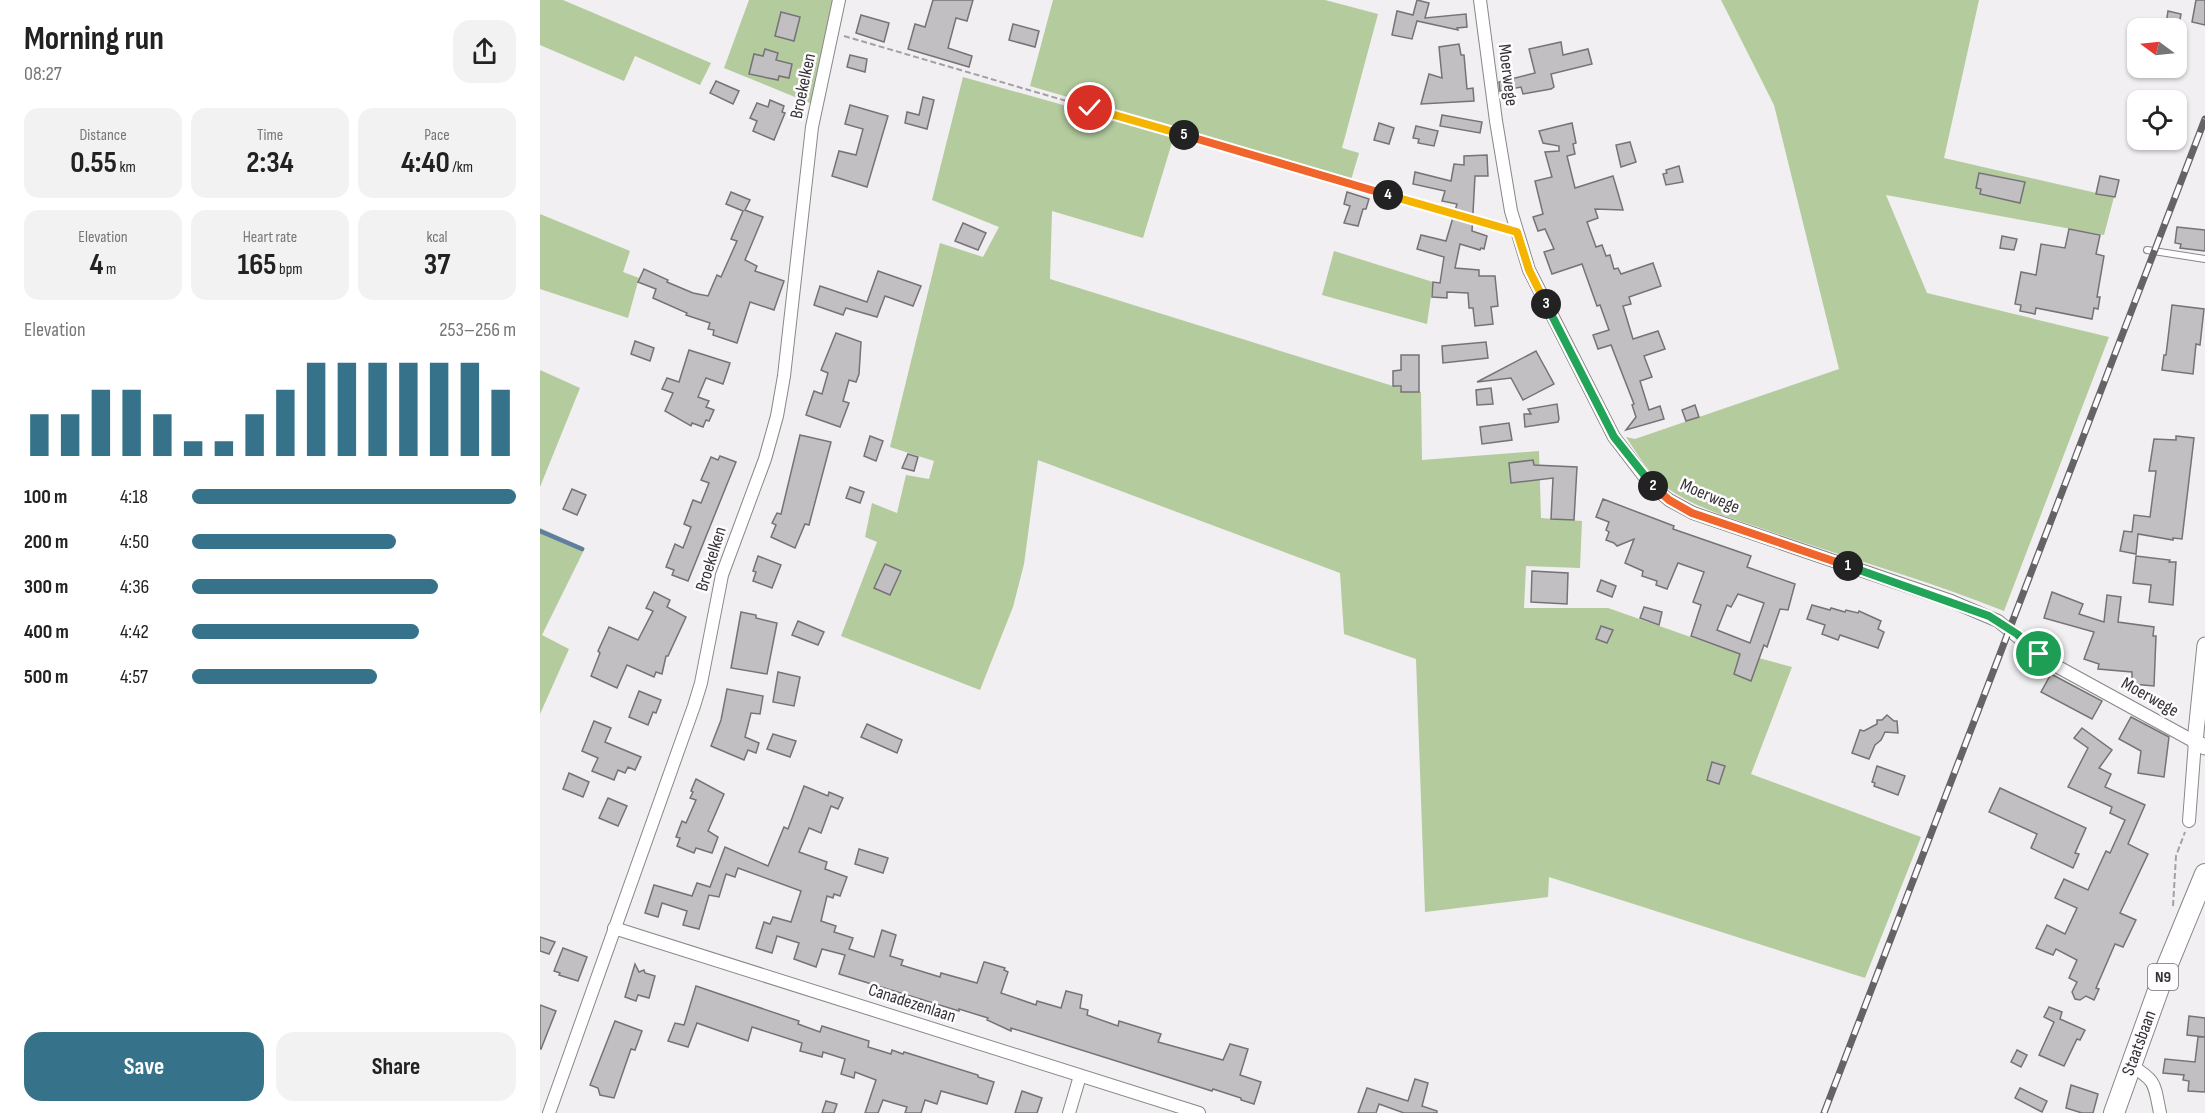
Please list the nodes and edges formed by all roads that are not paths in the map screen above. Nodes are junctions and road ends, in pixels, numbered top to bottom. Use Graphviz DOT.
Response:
graph roads {
  1 [pos="839,0"];
  2 [pos="1480,0"];
  3 [pos="2147,250"];
  4 [pos="2205,259"];
  5 [pos="2205,645"];
  6 [pos="2200,744"];
  7 [pos="2188,821"];
  8 [pos="2205,874"];
  9 [pos="614,928"];
  10 [pos="2130,1065"];
  11 [pos="1080,1076"];
  12 [pos="549,1113"];
  13 [pos="1069,1113"];
  14 [pos="1199,1113"];
  15 [pos="2114,1113"];
  16 [pos="2160,1113"];
  1 -- 9 [label="street, Broekelken"];
  2 -- 6 [label="street, Moerwege"];
  3 -- 4 [label="lane"];
  5 -- 6 [label="street"];
  6 -- 7 [label="street"];
  8 -- 10 [label="main road, Staatsbaan / N9"];
  9 -- 11 [label="street, Canadezenlaan"];
  9 -- 12 [label="street, Broekelken"];
  10 -- 15 [label="main road, Staatsbaan / N9"];
  10 -- 16 [label="street"];
  11 -- 13 [label="street"];
  11 -- 14 [label="street, Canadezenlaan"];
}
